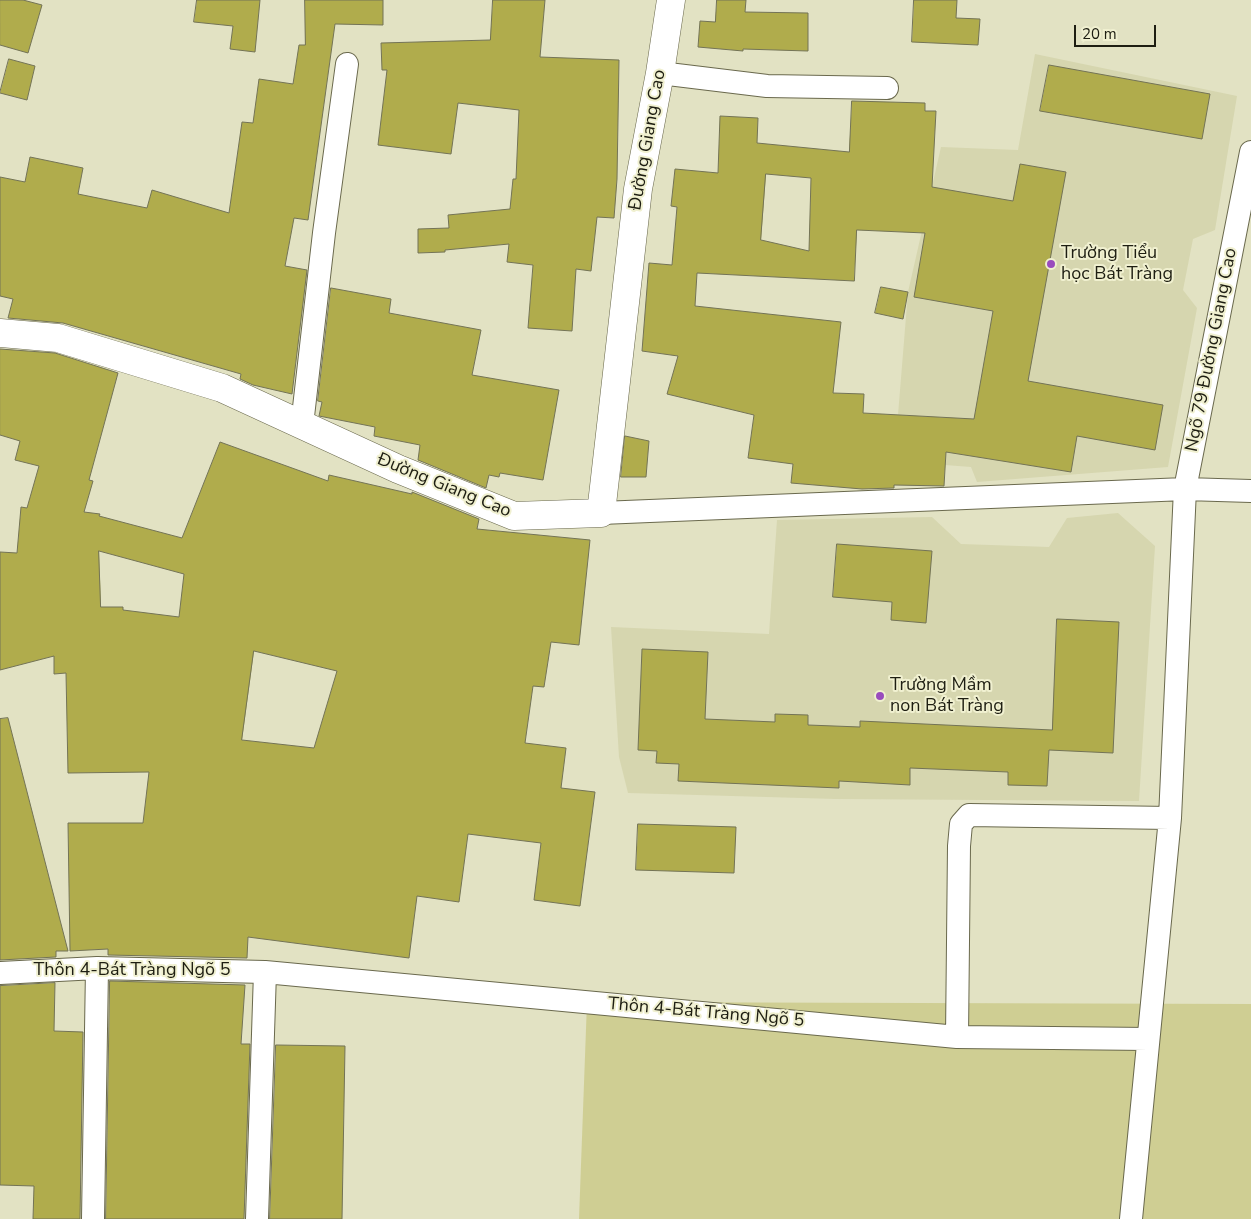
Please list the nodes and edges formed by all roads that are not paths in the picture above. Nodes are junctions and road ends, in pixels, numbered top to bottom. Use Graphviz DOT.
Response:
graph roads {
  1 [pos="671,0"];
  2 [pos="347,64"];
  3 [pos="660,73"];
  4 [pos="887,88"];
  5 [pos="1251,152"];
  6 [pos="0,332"];
  7 [pos="302,426"];
  8 [pos="1185,489"];
  9 [pos="1251,490"];
  10 [pos="601,513"];
  11 [pos="1170,818"];
  12 [pos="97,968"];
  13 [pos="265,972"];
  14 [pos="0,973"];
  15 [pos="957,1037"];
  16 [pos="1148,1039"];
  17 [pos="93,1219"];
  18 [pos="257,1219"];
  19 [pos="1131,1219"];
  1 -- 3 [label="street, Đường Giang Cao"];
  2 -- 7 [label="street"];
  3 -- 4 [label="street"];
  3 -- 10 [label="street, Đường Giang Cao"];
  5 -- 8 [label="street, Ngõ 79 Đường Giang Cao"];
  6 -- 7 [label="street, Đường Giang Cao"];
  7 -- 10 [label="street, Đường Giang Cao"];
  8 -- 9 [label="street"];
  8 -- 10 [label="street"];
  8 -- 11 [label="street, Ngõ 79 Đường Giang Cao"];
  11 -- 15 [label="street"];
  11 -- 16 [label="street, Ngõ 79 Đường Giang Cao"];
  12 -- 13 [label="street, Thôn 4-Bát Tràng Ngõ 5"];
  12 -- 14 [label="street, Thôn 4-Bát Tràng Ngõ 5"];
  12 -- 17 [label="street"];
  13 -- 15 [label="street, Thôn 4-Bát Tràng Ngõ 5"];
  13 -- 18 [label="street"];
  15 -- 16 [label="street, Thôn 4-Bát Tràng Ngõ 5"];
  16 -- 19 [label="street, Ngõ 79 Đường Giang Cao"];
}
